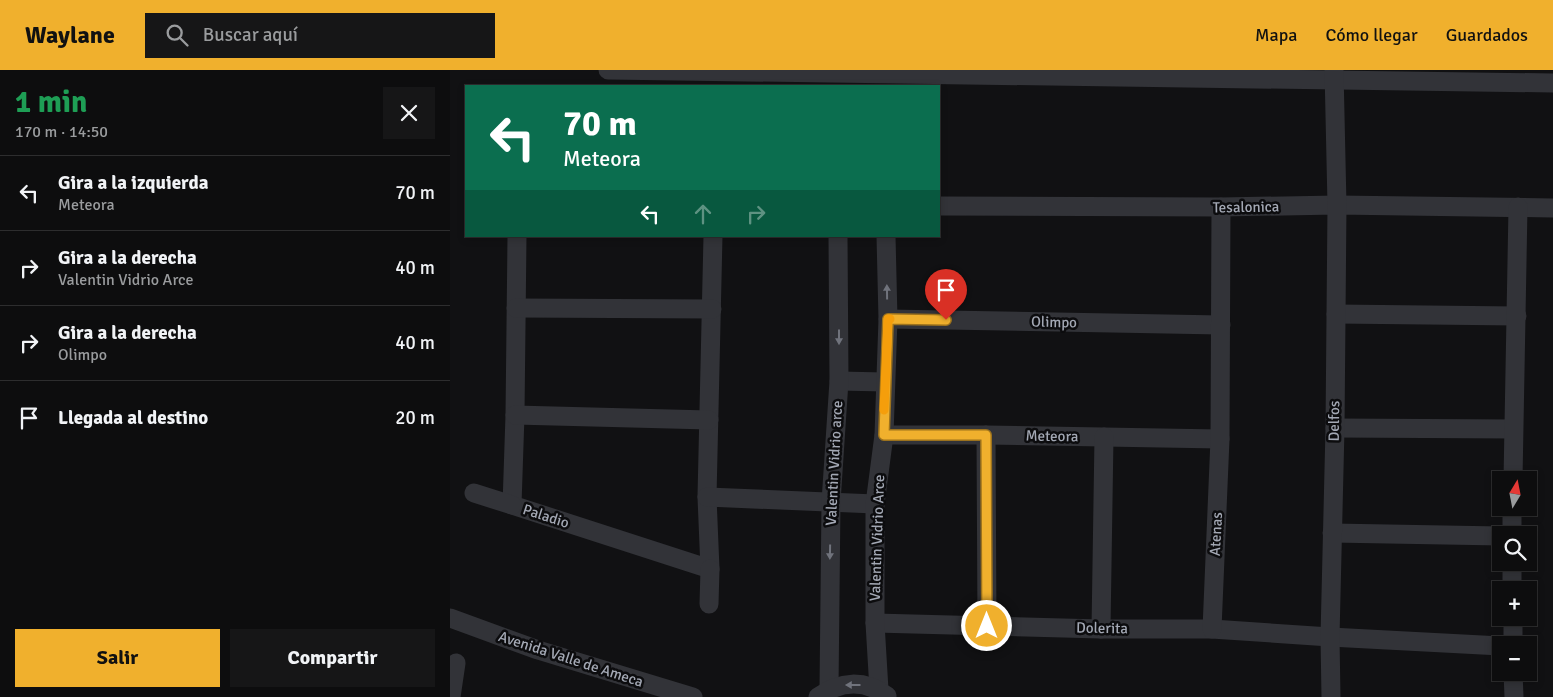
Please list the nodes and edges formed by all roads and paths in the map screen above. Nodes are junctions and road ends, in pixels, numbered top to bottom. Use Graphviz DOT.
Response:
graph roads {
  1 [pos="608,70"];
  2 [pos="1334,75"];
  3 [pos="837,76"];
  4 [pos="881,77"];
  5 [pos="1553,83"];
  6 [pos="1337,205"];
  7 [pos="940,206"];
  8 [pos="1221,207"];
  9 [pos="1518,207"];
  10 [pos="1553,208"];
  11 [pos="517,237"];
  12 [pos="714,237"];
  13 [pos="838,237"];
  14 [pos="886,237"];
  15 [pos="516,308"];
  16 [pos="712,309"];
  17 [pos="1336,314"];
  18 [pos="1516,316"];
  19 [pos="888,319"];
  20 [pos="1221,325"];
  21 [pos="839,381"];
  22 [pos="885,382"];
  23 [pos="515,415"];
  24 [pos="709,420"];
  25 [pos="1334,428"];
  26 [pos="1513,429"];
  27 [pos="884,435"];
  28 [pos="986,435"];
  29 [pos="1104,437"];
  30 [pos="1220,440"];
  31 [pos="1512,471"];
  32 [pos="474,493"];
  33 [pos="707,497"];
  34 [pos="831,502"];
  35 [pos="875,504"];
  36 [pos="512,505"];
  37 [pos="1332,532"];
  38 [pos="1492,536"];
  39 [pos="710,569"];
  40 [pos="709,604"];
  41 [pos="450,618"];
  42 [pos="875,623"];
  43 [pos="987,626"];
  44 [pos="1101,629"];
  45 [pos="1212,629"];
  46 [pos="1330,637"];
  47 [pos="1492,646"];
  48 [pos="456,663"];
  49 [pos="1513,681"];
  50 [pos="823,693"];
  51 [pos="884,694"];
  52 [pos="451,697"];
  53 [pos="693,697"];
  54 [pos="1331,697"];
  55 [pos="1514,697"];
  1 -- 3 [label="street"];
  2 -- 4 [label="street"];
  2 -- 5 [label="street"];
  2 -- 6 [label="street, Delfos"];
  3 -- 4 [label="street"];
  6 -- 8 [label="street, Tesalonica"];
  6 -- 9 [label="street, Tesalonica"];
  6 -- 17 [label="street, Delfos"];
  7 -- 8 [label="street, Tesalonica"];
  8 -- 20 [label="street, Atenas"];
  9 -- 10 [label="street, Tesalonica"];
  9 -- 18 [label="street"];
  11 -- 15 [label="street, Paladio"];
  12 -- 16 [label="street"];
  13 -- 21 [label="street, Valentin Vidrio arce, one-way"];
  19 -- 14 [label="street, Valentin Vidrio Arce, one-way"];
  15 -- 16 [label="street"];
  15 -- 23 [label="street, Paladio"];
  16 -- 24 [label="street"];
  17 -- 18 [label="street"];
  17 -- 25 [label="street, Delfos"];
  18 -- 26 [label="street"];
  19 -- 20 [label="street, Olimpo"];
  19 -- 22 [label="street, Valentin Vidrio Arce"];
  20 -- 30 [label="street, Atenas"];
  21 -- 22 [label="street"];
  21 -- 34 [label="street, Valentin Vidrio arce"];
  22 -- 27 [label="street, Valentin Vidrio Arce"];
  23 -- 24 [label="street"];
  23 -- 36 [label="street, Paladio"];
  24 -- 33 [label="street"];
  25 -- 26 [label="street"];
  25 -- 37 [label="street, Delfos"];
  26 -- 31 [label="street"];
  27 -- 28 [label="street, Meteora"];
  27 -- 35 [label="street, Valentin Vidrio Arce"];
  28 -- 29 [label="street, Meteora"];
  28 -- 43 [label="street"];
  29 -- 30 [label="street, Meteora"];
  29 -- 44 [label="street"];
  30 -- 45 [label="street, Atenas"];
  32 -- 36 [label="street"];
  33 -- 34 [label="street"];
  33 -- 39 [label="street"];
  34 -- 35 [label="street"];
  34 -- 50 [label="street, Valentin Vidrio arce, one-way"];
  35 -- 42 [label="street, Valentin Vidrio Arce"];
  36 -- 39 [label="street, Paladio"];
  37 -- 38 [label="street"];
  37 -- 46 [label="street, Delfos"];
  39 -- 40 [label="street"];
  41 -- 53 [label="street, Avenida Valle de Ameca"];
  42 -- 43 [label="street, Dolerita"];
  42 -- 51 [label="street, Valentin Vidrio Arce"];
  43 -- 44 [label="street, Dolerita"];
  44 -- 45 [label="street, Dolerita"];
  45 -- 46 [label="street, Dolerita"];
  46 -- 47 [label="street, Dolerita"];
  46 -- 54 [label="street, Delfos"];
  48 -- 52 [label="street"];
  49 -- 55 [label="street"];
  51 -- 50 [label="street, one-way"];
}
